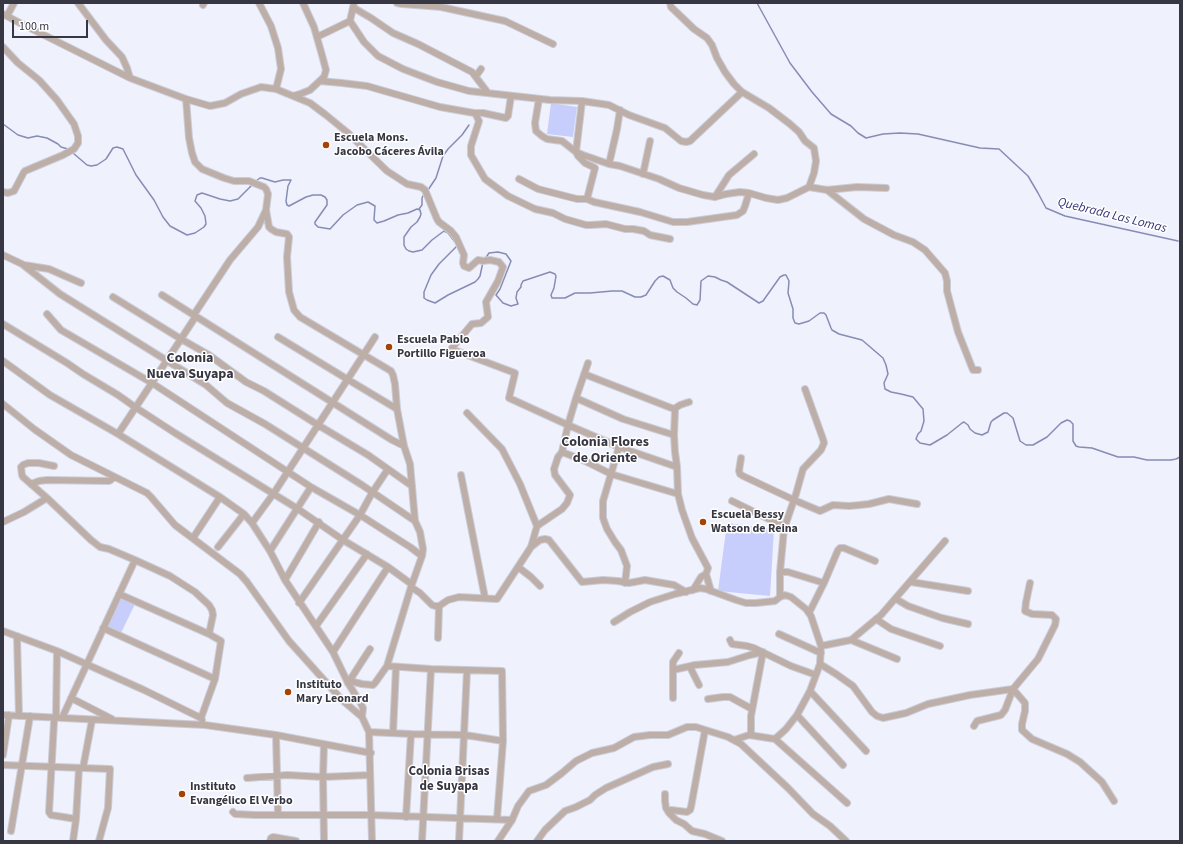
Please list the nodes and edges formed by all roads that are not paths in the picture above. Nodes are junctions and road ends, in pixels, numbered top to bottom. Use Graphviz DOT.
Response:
graph roads {
  1 [pos="14,3"];
  2 [pos="78,3"];
  3 [pos="259,3"];
  4 [pos="303,3"];
  5 [pos="397,3"];
  6 [pos="670,3"];
  7 [pos="353,4"];
  8 [pos="5,15"];
  9 [pos="351,18"];
  10 [pos="317,37"];
  11 [pos="553,44"];
  12 [pos="3,47"];
  13 [pos="481,69"];
  14 [pos="130,78"];
  15 [pos="477,78"];
  16 [pos="320,81"];
  17 [pos="276,89"];
  18 [pos="474,92"];
  19 [pos="742,92"];
  20 [pos="488,93"];
  21 [pos="293,96"];
  22 [pos="511,96"];
  23 [pos="186,99"];
  24 [pos="539,99"];
  25 [pos="582,101"];
  26 [pos="620,110"];
  27 [pos="474,114"];
  28 [pos="650,141"];
  29 [pos="576,152"];
  30 [pos="754,154"];
  31 [pos="609,164"];
  32 [pos="643,174"];
  33 [pos="519,179"];
  34 [pos="809,187"];
  35 [pos="886,188"];
  36 [pos="827,190"];
  37 [pos="3,192"];
  38 [pos="748,193"];
  39 [pos="715,197"];
  40 [pos="587,199"];
  41 [pos="266,210"];
  42 [pos="670,239"];
  43 [pos="3,255"];
  44 [pos="22,264"];
  45 [pos="81,283"];
  46 [pos="162,295"];
  47 [pos="113,298"];
  48 [pos="47,314"];
  49 [pos="194,316"];
  50 [pos="3,324"];
  51 [pos="278,337"];
  52 [pos="374,337"];
  53 [pos="181,339"];
  54 [pos="362,355"];
  55 [pos="3,361"];
  56 [pos="166,361"];
  57 [pos="588,363"];
  58 [pos="978,370"];
  59 [pos="584,374"];
  60 [pos="347,379"];
  61 [pos="152,383"];
  62 [pos="805,389"];
  63 [pos="576,398"];
  64 [pos="333,402"];
  65 [pos="689,402"];
  66 [pos="3,404"];
  67 [pos="135,407"];
  68 [pos="397,409"];
  69 [pos="674,409"];
  70 [pos="467,413"];
  71 [pos="318,425"];
  72 [pos="568,425"];
  73 [pos="118,434"];
  74 [pos="674,435"];
  75 [pos="404,446"];
  76 [pos="619,447"];
  77 [pos="302,448"];
  78 [pos="562,452"];
  79 [pos="741,458"];
  80 [pos="54,466"];
  81 [pos="677,467"];
  82 [pos="388,469"];
  83 [pos="288,471"];
  84 [pos="461,474"];
  85 [pos="611,474"];
  86 [pos="113,476"];
  87 [pos="31,484"];
  88 [pos="412,486"];
  89 [pos="311,487"];
  90 [pos="274,493"];
  91 [pos="372,493"];
  92 [pos="678,494"];
  93 [pos="220,497"];
  94 [pos="47,498"];
  95 [pos="794,500"];
  96 [pos="732,501"];
  97 [pos="917,504"];
  98 [pos="298,508"];
  99 [pos="244,514"];
  100 [pos="360,515"];
  101 [pos="415,521"];
  102 [pos="3,522"];
  103 [pos="319,522"];
  104 [pos="252,523"];
  105 [pos="537,526"];
  106 [pos="785,527"];
  107 [pos="193,538"];
  108 [pos="343,540"];
  109 [pos="945,541"];
  110 [pos="218,547"];
  111 [pos="531,547"];
  112 [pos="270,551"];
  113 [pos="367,554"];
  114 [pos="422,556"];
  115 [pos="135,560"];
  116 [pos="875,561"];
  117 [pos="388,567"];
  118 [pos="518,567"];
  119 [pos="780,572"];
  120 [pos="706,574"];
  121 [pos="285,580"];
  122 [pos="911,582"];
  123 [pos="625,583"];
  124 [pos="824,583"];
  125 [pos="1030,583"];
  126 [pos="412,584"];
  127 [pos="540,586"];
  128 [pos="693,590"];
  129 [pos="711,591"];
  130 [pos="968,591"];
  131 [pos="686,592"];
  132 [pos="119,594"];
  133 [pos="780,596"];
  134 [pos="485,598"];
  135 [pos="896,599"];
  136 [pos="299,603"];
  137 [pos="439,606"];
  138 [pos="809,613"];
  139 [pos="876,619"];
  140 [pos="614,622"];
  141 [pos="968,624"];
  142 [pos="316,626"];
  143 [pos="103,628"];
  144 [pos="3,631"];
  145 [pos="209,634"];
  146 [pos="779,634"];
  147 [pos="17,636"];
  148 [pos="438,638"];
  149 [pos="730,640"];
  150 [pos="851,640"];
  151 [pos="821,646"];
  152 [pos="940,646"];
  153 [pos="370,649"];
  154 [pos="57,652"];
  155 [pos="333,652"];
  156 [pos="763,652"];
  157 [pos="679,653"];
  158 [pos="821,653"];
  159 [pos="897,659"];
  160 [pos="86,664"];
  161 [pos="820,664"];
  162 [pos="387,666"];
  163 [pos="690,666"];
  164 [pos="396,667"];
  165 [pos="431,669"];
  166 [pos="467,670"];
  167 [pos="673,670"];
  168 [pos="816,675"];
  169 [pos="214,679"];
  170 [pos="349,682"];
  171 [pos="699,685"];
  172 [pos="1013,689"];
  173 [pos="810,691"];
  174 [pos="71,698"];
  175 [pos="673,698"];
  176 [pos="708,699"];
  177 [pos="752,709"];
  178 [pos="6,715"];
  179 [pos="797,715"];
  180 [pos="19,716"];
  181 [pos="30,716"];
  182 [pos="362,717"];
  183 [pos="201,718"];
  184 [pos="57,719"];
  185 [pos="92,720"];
  186 [pos="114,720"];
  187 [pos="205,725"];
  188 [pos="974,726"];
  189 [pos="705,730"];
  190 [pos="369,732"];
  191 [pos="393,733"];
  192 [pos="411,734"];
  193 [pos="428,734"];
  194 [pos="276,735"];
  195 [pos="465,735"];
  196 [pos="751,735"];
  197 [pos="775,739"];
  198 [pos="734,740"];
  199 [pos="503,741"];
  200 [pos="324,744"];
  201 [pos="866,751"];
  202 [pos="371,753"];
  203 [pos="3,755"];
  204 [pos="668,764"];
  205 [pos="3,765"];
  206 [pos="22,765"];
  207 [pos="843,765"];
  208 [pos="51,766"];
  209 [pos="81,768"];
  210 [pos="370,775"];
  211 [pos="277,776"];
  212 [pos="323,777"];
  213 [pos="247,778"];
  214 [pos="665,794"];
  215 [pos="1114,801"];
  216 [pos="847,803"];
  217 [pos="233,812"];
  218 [pos="669,813"];
  219 [pos="279,815"];
  220 [pos="371,815"];
  221 [pos="324,816"];
  222 [pos="406,816"];
  223 [pos="424,816"];
  224 [pos="460,818"];
  225 [pos="76,819"];
  226 [pos="497,819"];
  227 [pos="512,820"];
  228 [pos="11,831"];
  229 [pos="73,841"];
  230 [pos="99,841"];
  231 [pos="270,841"];
  232 [pos="296,841"];
  233 [pos="324,841"];
  234 [pos="372,841"];
  235 [pos="422,841"];
  236 [pos="459,841"];
  237 [pos="498,841"];
  238 [pos="537,841"];
  239 [pos="722,841"];
  240 [pos="846,841"];
  1 -- 8 [label="street"];
  2 -- 14 [label="street"];
  3 -- 17 [label="street"];
  4 -- 10 [label="street"];
  5 -- 11 [label="street"];
  6 -- 19 [label="street"];
  7 -- 9 [label="street"];
  7 -- 15 [label="street"];
  8 -- 14 [label="street"];
  9 -- 10 [label="street"];
  9 -- 18 [label="street"];
  10 -- 16 [label="street"];
  12 -- 37 [label="street"];
  13 -- 15 [label="street"];
  14 -- 23 [label="street"];
  15 -- 18 [label="street"];
  15 -- 20 [label="street"];
  16 -- 21 [label="street"];
  16 -- 27 [label="street"];
  17 -- 21 [label="street"];
  17 -- 23 [label="street"];
  18 -- 20 [label="street"];
  19 -- 26 [label="street"];
  19 -- 34 [label="street"];
  20 -- 22 [label="street"];
  21 -- 72 [label="street"];
  22 -- 24 [label="street"];
  22 -- 27 [label="street"];
  23 -- 41 [label="street"];
  24 -- 25 [label="street"];
  24 -- 29 [label="street"];
  25 -- 26 [label="street"];
  25 -- 29 [label="street"];
  26 -- 31 [label="street"];
  27 -- 42 [label="street"];
  28 -- 32 [label="street"];
  29 -- 31 [label="street"];
  29 -- 40 [label="street"];
  30 -- 39 [label="street"];
  31 -- 32 [label="street"];
  32 -- 39 [label="street"];
  33 -- 40 [label="street"];
  34 -- 36 [label="street"];
  34 -- 38 [label="street"];
  35 -- 36 [label="street"];
  36 -- 58 [label="street"];
  38 -- 39 [label="street"];
  38 -- 40 [label="street"];
  41 -- 49 [label="street"];
  41 -- 54 [label="street"];
  43 -- 44 [label="street"];
  44 -- 45 [label="street"];
  44 -- 56 [label="street"];
  46 -- 49 [label="street"];
  47 -- 53 [label="street"];
  48 -- 61 [label="street"];
  49 -- 53 [label="street"];
  49 -- 64 [label="street"];
  50 -- 67 [label="street"];
  51 -- 60 [label="street"];
  52 -- 54 [label="street"];
  53 -- 56 [label="street"];
  53 -- 71 [label="street"];
  54 -- 60 [label="street"];
  54 -- 68 [label="street"];
  55 -- 73 [label="street"];
  56 -- 61 [label="street"];
  56 -- 77 [label="street"];
  57 -- 59 [label="street"];
  59 -- 63 [label="street"];
  59 -- 69 [label="street"];
  60 -- 64 [label="street"];
  60 -- 68 [label="street"];
  61 -- 67 [label="street"];
  61 -- 83 [label="street"];
  62 -- 95 [label="street"];
  63 -- 72 [label="street"];
  63 -- 74 [label="street"];
  64 -- 71 [label="street"];
  64 -- 75 [label="street"];
  65 -- 69 [label="street"];
  66 -- 86 [label="street"];
  67 -- 73 [label="street"];
  67 -- 90 [label="street"];
  68 -- 75 [label="street"];
  69 -- 74 [label="street"];
  70 -- 105 [label="street"];
  71 -- 77 [label="street"];
  71 -- 82 [label="street"];
  72 -- 76 [label="street"];
  72 -- 78 [label="street"];
  73 -- 93 [label="street"];
  74 -- 81 [label="street"];
  75 -- 88 [label="street"];
  76 -- 81 [label="street"];
  76 -- 85 [label="street"];
  77 -- 83 [label="street"];
  77 -- 91 [label="street"];
  78 -- 85 [label="street"];
  78 -- 105 [label="street"];
  79 -- 95 [label="street"];
  80 -- 87 [label="street"];
  81 -- 92 [label="street"];
  82 -- 88 [label="street"];
  82 -- 91 [label="street"];
  83 -- 89 [label="street"];
  83 -- 90 [label="street"];
  84 -- 134 [label="street"];
  85 -- 92 [label="street"];
  85 -- 123 [label="street"];
  86 -- 87 [label="street"];
  86 -- 107 [label="street"];
  87 -- 94 [label="street"];
  88 -- 101 [label="street"];
  89 -- 98 [label="street"];
  89 -- 100 [label="street"];
  90 -- 98 [label="street"];
  90 -- 104 [label="street"];
  91 -- 100 [label="street"];
  91 -- 101 [label="street"];
  92 -- 120 [label="street"];
  93 -- 99 [label="street"];
  93 -- 107 [label="street"];
  94 -- 102 [label="street"];
  94 -- 115 [label="street"];
  95 -- 97 [label="street"];
  95 -- 106 [label="street"];
  96 -- 106 [label="street"];
  98 -- 103 [label="street"];
  98 -- 112 [label="street"];
  99 -- 104 [label="street"];
  99 -- 110 [label="street"];
  100 -- 108 [label="street"];
  100 -- 114 [label="street"];
  101 -- 114 [label="street"];
  103 -- 108 [label="street"];
  103 -- 121 [label="street"];
  104 -- 112 [label="street"];
  105 -- 111 [label="street"];
  106 -- 119 [label="street"];
  107 -- 182 [label="street"];
  108 -- 113 [label="street"];
  108 -- 136 [label="street"];
  109 -- 122 [label="street"];
  111 -- 118 [label="street"];
  111 -- 123 [label="street"];
  112 -- 121 [label="street"];
  113 -- 117 [label="street"];
  113 -- 142 [label="street"];
  114 -- 126 [label="street"];
  115 -- 132 [label="street"];
  115 -- 145 [label="street"];
  116 -- 124 [label="street"];
  117 -- 126 [label="street"];
  117 -- 155 [label="street"];
  118 -- 127 [label="street"];
  118 -- 134 [label="street"];
  119 -- 124 [label="street"];
  119 -- 133 [label="street"];
  120 -- 128 [label="street"];
  120 -- 129 [label="street"];
  121 -- 136 [label="street"];
  122 -- 130 [label="street"];
  122 -- 135 [label="street"];
  123 -- 131 [label="street"];
  124 -- 138 [label="street"];
  125 -- 172 [label="street"];
  126 -- 137 [label="street"];
  126 -- 162 [label="street"];
  128 -- 129 [label="street"];
  128 -- 131 [label="street"];
  129 -- 133 [label="street"];
  131 -- 140 [label="street"];
  132 -- 143 [label="street"];
  132 -- 145 [label="street"];
  133 -- 138 [label="street"];
  134 -- 137 [label="street"];
  135 -- 139 [label="street"];
  135 -- 141 [label="street"];
  136 -- 142 [label="street"];
  137 -- 148 [label="street"];
  138 -- 151 [label="street"];
  139 -- 150 [label="street"];
  139 -- 152 [label="street"];
  142 -- 155 [label="street"];
  143 -- 160 [label="street"];
  143 -- 169 [label="street"];
  144 -- 147 [label="street"];
  145 -- 169 [label="street"];
  146 -- 158 [label="street"];
  147 -- 154 [label="street"];
  147 -- 180 [label="street"];
  149 -- 156 [label="street"];
  150 -- 151 [label="street"];
  150 -- 159 [label="street"];
  151 -- 158 [label="street"];
  153 -- 170 [label="street"];
  154 -- 160 [label="street"];
  154 -- 184 [label="street"];
  155 -- 170 [label="street"];
  156 -- 163 [label="street"];
  156 -- 168 [label="street"];
  156 -- 177 [label="street"];
  157 -- 167 [label="street"];
  158 -- 161 [label="street"];
  160 -- 174 [label="street"];
  160 -- 183 [label="street"];
  161 -- 168 [label="street"];
  161 -- 172 [label="street"];
  162 -- 164 [label="street"];
  162 -- 170 [label="street"];
  163 -- 167 [label="street"];
  163 -- 171 [label="street"];
  164 -- 165 [label="street"];
  164 -- 191 [label="street"];
  165 -- 166 [label="street"];
  165 -- 193 [label="street"];
  166 -- 195 [label="street"];
  166 -- 199 [label="street"];
  167 -- 175 [label="street"];
  168 -- 173 [label="street"];
  169 -- 183 [label="street"];
  170 -- 182 [label="street"];
  172 -- 188 [label="street"];
  172 -- 215 [label="street"];
  173 -- 179 [label="street"];
  173 -- 201 [label="street"];
  174 -- 184 [label="street"];
  174 -- 186 [label="street"];
  176 -- 177 [label="street"];
  177 -- 196 [label="street"];
  178 -- 180 [label="street"];
  178 -- 203 [label="street"];
  179 -- 197 [label="street"];
  179 -- 207 [label="street"];
  180 -- 181 [label="street"];
  181 -- 184 [label="street"];
  181 -- 206 [label="street"];
  182 -- 190 [label="street"];
  183 -- 187 [label="street"];
  184 -- 185 [label="street"];
  184 -- 208 [label="street"];
  185 -- 186 [label="street"];
  185 -- 209 [label="street"];
  186 -- 187 [label="street"];
  187 -- 194 [label="street"];
  189 -- 198 [label="street"];
  189 -- 218 [label="street"];
  189 -- 227 [label="street"];
  190 -- 191 [label="street"];
  190 -- 202 [label="street"];
  191 -- 192 [label="street"];
  192 -- 193 [label="street"];
  192 -- 222 [label="street"];
  193 -- 195 [label="street"];
  193 -- 223 [label="street"];
  194 -- 200 [label="street"];
  194 -- 211 [label="street"];
  195 -- 199 [label="street"];
  195 -- 224 [label="street"];
  196 -- 197 [label="street"];
  196 -- 198 [label="street"];
  197 -- 216 [label="street"];
  198 -- 240 [label="street"];
  199 -- 226 [label="street"];
  200 -- 202 [label="street"];
  200 -- 212 [label="street"];
  202 -- 210 [label="street"];
  204 -- 238 [label="street"];
  205 -- 206 [label="street"];
  206 -- 208 [label="street"];
  206 -- 228 [label="street"];
  208 -- 209 [label="street"];
  208 -- 225 [label="street"];
  209 -- 225 [label="street"];
  209 -- 230 [label="street"];
  210 -- 212 [label="street"];
  210 -- 220 [label="street"];
  211 -- 212 [label="street"];
  211 -- 213 [label="street"];
  211 -- 219 [label="street"];
  212 -- 221 [label="street"];
  214 -- 218 [label="street"];
  217 -- 219 [label="street"];
  218 -- 239 [label="street"];
  219 -- 221 [label="street"];
  220 -- 221 [label="street"];
  220 -- 222 [label="street"];
  220 -- 234 [label="street"];
  221 -- 233 [label="street"];
  222 -- 223 [label="street"];
  223 -- 224 [label="street"];
  223 -- 235 [label="street"];
  224 -- 226 [label="street"];
  224 -- 236 [label="street"];
  225 -- 229 [label="street"];
  226 -- 227 [label="street"];
  227 -- 237 [label="street"];
  231 -- 232 [label="street"];
}
